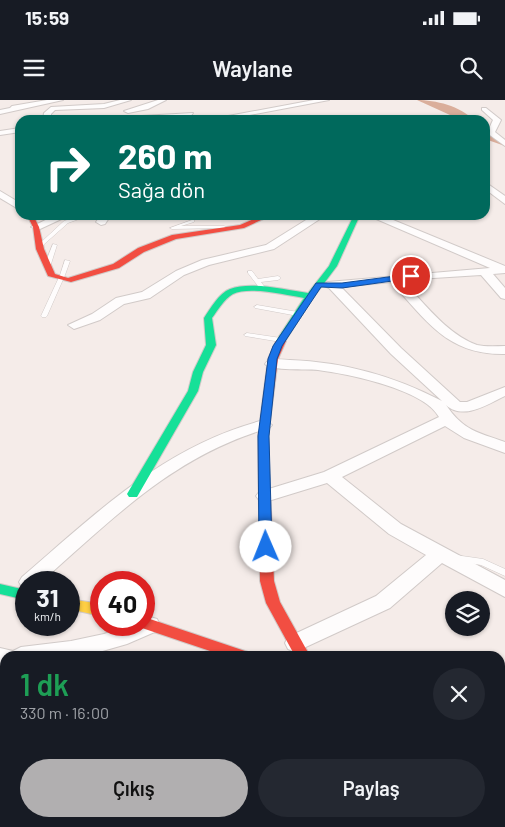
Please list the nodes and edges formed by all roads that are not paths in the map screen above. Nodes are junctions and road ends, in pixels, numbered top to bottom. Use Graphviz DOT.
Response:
graph roads {
  1 [pos="60,100"];
  2 [pos="128,100"];
  3 [pos="163,100"];
  4 [pos="326,100"];
  5 [pos="101,106"];
  6 [pos="484,108"];
  7 [pos="0,112"];
  8 [pos="48,115"];
  9 [pos="190,115"];
  10 [pos="198,115"];
  11 [pos="234,115"];
  12 [pos="15,131"];
  13 [pos="0,133"];
  14 [pos="505,144"];
  15 [pos="490,189"];
  16 [pos="0,194"];
  17 [pos="505,201"];
  18 [pos="15,204"];
  19 [pos="32,220"];
  20 [pos="53,220"];
  21 [pos="72,220"];
  22 [pos="258,220"];
  23 [pos="312,220"];
  24 [pos="355,220"];
  25 [pos="386,220"];
  26 [pos="192,221"];
  27 [pos="36,227"];
  28 [pos="228,229"];
  29 [pos="55,245"];
  30 [pos="39,246"];
  31 [pos="67,260"];
  32 [pos="48,264"];
  33 [pos="505,270"];
  34 [pos="484,271"];
  35 [pos="250,272"];
  36 [pos="278,278"];
  37 [pos="394,278"];
  38 [pos="61,280"];
  39 [pos="261,285"];
  40 [pos="326,285"];
  41 [pos="505,295"];
  42 [pos="310,296"];
  43 [pos="257,307"];
  44 [pos="298,314"];
  45 [pos="44,316"];
  46 [pos="74,325"];
  47 [pos="247,335"];
  48 [pos="281,340"];
  49 [pos="505,350"];
  50 [pos="272,364"];
  51 [pos="505,391"];
  52 [pos="447,419"];
  53 [pos="264,425"];
  54 [pos="505,448"];
  55 [pos="330,476"];
  56 [pos="133,494"];
  57 [pos="264,496"];
  58 [pos="445,555"];
  59 [pos="41,571"];
  60 [pos="505,572"];
  61 [pos="505,589"];
  62 [pos="155,627"];
  63 [pos="125,636"];
  64 [pos="299,650"];
  65 [pos="60,651"];
  66 [pos="228,651"];
  1 -- 7 [label="street"];
  2 -- 5 [label="street"];
  3 -- 5 [label="street"];
  4 -- 11 [label="street"];
  5 -- 8 [label="street"];
  6 -- 14 [label="street"];
  9 -- 10 [label="street"];
  12 -- 13 [label="street"];
  15 -- 17 [label="street"];
  16 -- 18 [label="street"];
  19 -- 27 [label="street"];
  20 -- 27 [label="street"];
  21 -- 30 [label="lane"];
  22 -- 28 [label="street"];
  23 -- 46 [label="street"];
  24 -- 40 [label="street"];
  25 -- 33 [label="street"];
  26 -- 28 [label="lane"];
  27 -- 30 [label="street"];
  28 -- 38 [label="street"];
  29 -- 32 [label="lane"];
  30 -- 32 [label="street"];
  31 -- 38 [label="lane"];
  32 -- 38 [label="street"];
  33 -- 34 [label="street"];
  34 -- 37 [label="street"];
  34 -- 41 [label="street"];
  35 -- 39 [label="lane"];
  36 -- 39 [label="lane"];
  37 -- 40 [label="street"];
  37 -- 49 [label="street"];
  38 -- 45 [label="lane"];
  39 -- 42 [label="street"];
  39 -- 56 [label="street"];
  40 -- 42 [label="street"];
  40 -- 51 [label="street"];
  42 -- 44 [label="street"];
  43 -- 44 [label="lane"];
  44 -- 48 [label="street"];
  47 -- 48 [label="lane"];
  48 -- 50 [label="street"];
  50 -- 52 [label="street"];
  50 -- 53 [label="street"];
  52 -- 54 [label="street"];
  52 -- 55 [label="street"];
  53 -- 56 [label="street"];
  53 -- 57 [label="street"];
  55 -- 57 [label="street"];
  55 -- 58 [label="street"];
  56 -- 59 [label="street"];
  57 -- 64 [label="street"];
  58 -- 60 [label="lane"];
  58 -- 61 [label="street"];
  58 -- 64 [label="street"];
  62 -- 66 [label="street"];
  63 -- 65 [label="street"];
}
